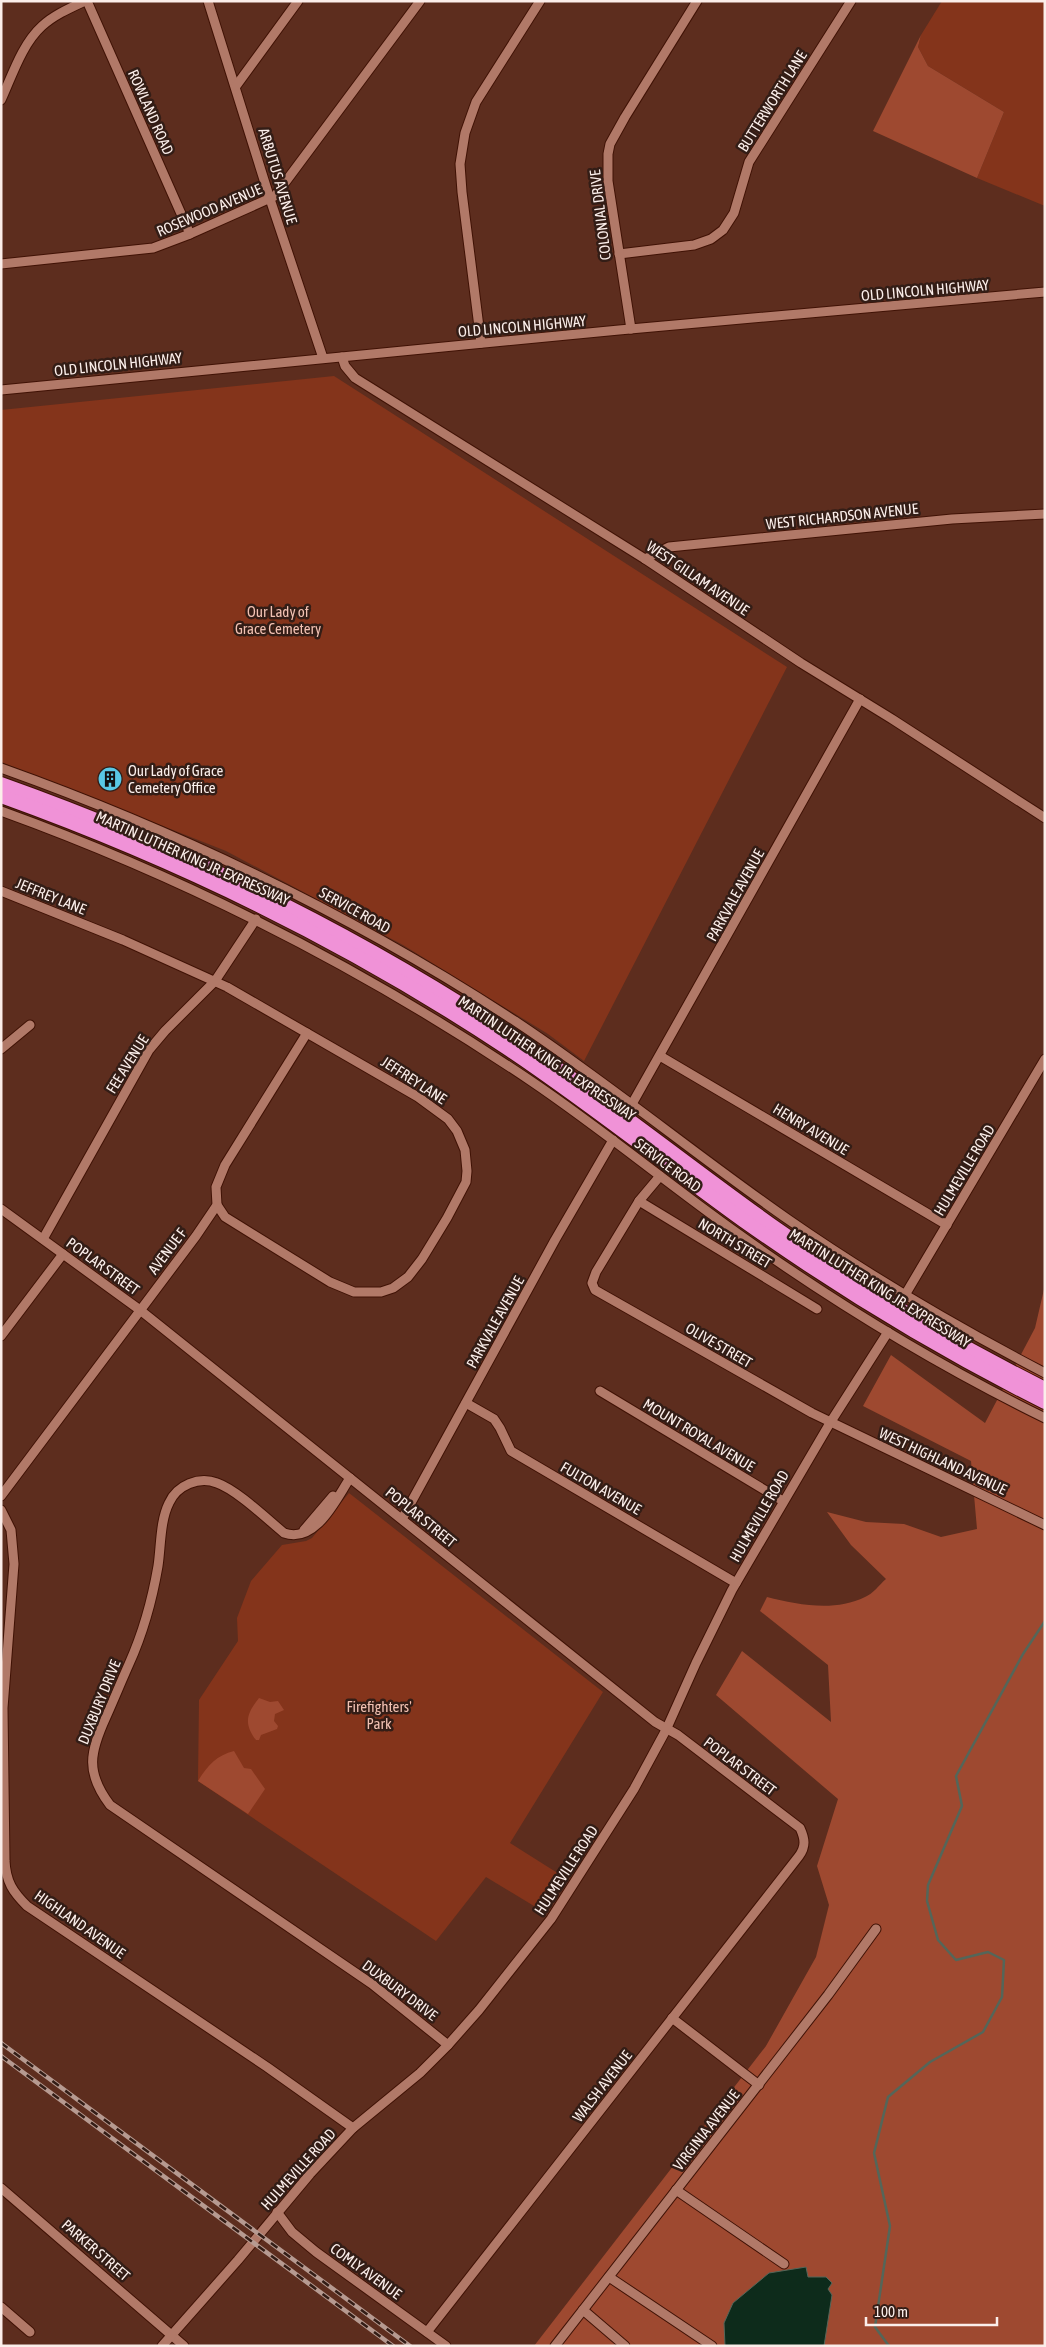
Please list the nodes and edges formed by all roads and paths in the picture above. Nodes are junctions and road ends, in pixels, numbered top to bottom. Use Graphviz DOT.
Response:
graph roads {
  1 [pos="86,1"];
  2 [pos="208,1"];
  3 [pos="298,1"];
  4 [pos="420,1"];
  5 [pos="540,1"];
  6 [pos="697,1"];
  7 [pos="851,1"];
  8 [pos="236,86"];
  9 [pos="1,100"];
  10 [pos="270,199"];
  11 [pos="190,234"];
  12 [pos="619,254"];
  13 [pos="1,264"];
  14 [pos="1045,292"];
  15 [pos="631,329"];
  16 [pos="481,343"];
  17 [pos="342,357"];
  18 [pos="323,358"];
  19 [pos="1,390"];
  20 [pos="1045,514"];
  21 [pos="645,559"];
  22 [pos="860,699"];
  23 [pos="1,768"];
  24 [pos="1,784"];
  25 [pos="1,796"];
  26 [pos="1,811"];
  27 [pos="1045,818"];
  28 [pos="1,891"];
  29 [pos="256,919"];
  30 [pos="216,981"];
  31 [pos="30,1025"];
  32 [pos="307,1033"];
  33 [pos="1,1049"];
  34 [pos="660,1056"];
  35 [pos="1045,1059"];
  36 [pos="632,1104"];
  37 [pos="613,1140"];
  38 [pos="660,1176"];
  39 [pos="639,1201"];
  40 [pos="217,1205"];
  41 [pos="1,1209"];
  42 [pos="947,1225"];
  43 [pos="43,1239"];
  44 [pos="63,1254"];
  45 [pos="905,1295"];
  46 [pos="817,1309"];
  47 [pos="140,1310"];
  48 [pos="888,1332"];
  49 [pos="1,1336"];
  50 [pos="1045,1373"];
  51 [pos="1045,1389"];
  52 [pos="600,1391"];
  53 [pos="1045,1402"];
  54 [pos="466,1403"];
  55 [pos="1045,1418"];
  56 [pos="830,1423"];
  57 [pos="350,1478"];
  58 [pos="1,1496"];
  59 [pos="783,1501"];
  60 [pos="1,1510"];
  61 [pos="402,1519"];
  62 [pos="1045,1525"];
  63 [pos="736,1583"];
  64 [pos="666,1730"];
  65 [pos="799,1856"];
  66 [pos="876,1929"];
  67 [pos="672,2018"];
  68 [pos="448,2045"];
  69 [pos="759,2085"];
  70 [pos="353,2128"];
  71 [pos="1,2188"];
  72 [pos="676,2190"];
  73 [pos="277,2212"];
  74 [pos="784,2264"];
  75 [pos="609,2277"];
  76 [pos="1,2307"];
  77 [pos="583,2310"];
  78 [pos="30,2332"];
  79 [pos="427,2332"];
  80 [pos="172,2334"];
  81 [pos="162,2346"];
  82 [pos="184,2346"];
  83 [pos="446,2346"];
  84 [pos="555,2346"];
  85 [pos="625,2346"];
  86 [pos="712,2346"];
  1 -- 9 [label="street"];
  1 -- 11 [label="street, ROWLAND ROAD"];
  2 -- 8 [label="street, ARBUTUS AVENUE"];
  3 -- 8 [label="street"];
  4 -- 10 [label="street, ROSEWOOD AVENUE"];
  5 -- 16 [label="street"];
  6 -- 12 [label="street, COLONIAL DRIVE"];
  7 -- 12 [label="street, BUTTERWORTH LANE"];
  8 -- 10 [label="street, ARBUTUS AVENUE"];
  10 -- 11 [label="street, ROSEWOOD AVENUE"];
  10 -- 18 [label="street, ARBUTUS AVENUE"];
  11 -- 13 [label="street, ROSEWOOD AVENUE"];
  12 -- 15 [label="street, COLONIAL DRIVE"];
  14 -- 15 [label="street, OLD LINCOLN HIGHWAY"];
  15 -- 16 [label="street, OLD LINCOLN HIGHWAY"];
  16 -- 17 [label="street, OLD LINCOLN HIGHWAY"];
  17 -- 18 [label="street, OLD LINCOLN HIGHWAY"];
  17 -- 21 [label="street, WEST GILLAM AVENUE"];
  18 -- 19 [label="street, OLD LINCOLN HIGHWAY"];
  20 -- 21 [label="street, WEST RICHARDSON AVENUE"];
  21 -- 22 [label="street, WEST GILLAM AVENUE"];
  22 -- 27 [label="street, WEST GILLAM AVENUE"];
  22 -- 34 [label="street, PARKVALE AVENUE"];
  23 -- 36 [label="street, SERVICE ROAD"];
  24 -- 51 [label="highway, MARTIN LUTHER KING JR. EXPRESSWAY"];
  25 -- 53 [label="highway, MARTIN LUTHER KING JR. EXPRESSWAY"];
  26 -- 29 [label="street, SERVICE ROAD"];
  28 -- 30 [label="street, JEFFREY LANE"];
  29 -- 30 [label="street, FEE AVENUE"];
  29 -- 37 [label="street, SERVICE ROAD"];
  30 -- 32 [label="street, JEFFREY LANE"];
  30 -- 43 [label="street, FEE AVENUE"];
  31 -- 33 [label="street"];
  32 -- 40 [label="street"];
  32 -- 40 [label="street, JEFFREY LANE"];
  34 -- 36 [label="street, PARKVALE AVENUE"];
  34 -- 42 [label="street, HENRY AVENUE"];
  35 -- 42 [label="street, HULMEVILLE ROAD"];
  36 -- 45 [label="street, SERVICE ROAD"];
  37 -- 38 [label="street, SERVICE ROAD"];
  37 -- 54 [label="street, PARKVALE AVENUE"];
  38 -- 39 [label="street"];
  38 -- 48 [label="street, SERVICE ROAD"];
  39 -- 46 [label="street, NORTH STREET"];
  39 -- 56 [label="street, OLIVE STREET"];
  40 -- 47 [label="street, AVENUE F"];
  41 -- 43 [label="street, POPLAR STREET"];
  42 -- 45 [label="street, HULMEVILLE ROAD"];
  43 -- 44 [label="street, POPLAR STREET"];
  44 -- 47 [label="street, POPLAR STREET"];
  44 -- 49 [label="street"];
  45 -- 50 [label="street, SERVICE ROAD"];
  47 -- 57 [label="street, POPLAR STREET"];
  47 -- 58 [label="street, AVENUE F"];
  48 -- 55 [label="street, SERVICE ROAD"];
  48 -- 56 [label="street, HULMEVILLE ROAD"];
  52 -- 59 [label="street, MOUNT ROYAL AVENUE"];
  54 -- 61 [label="street, PARKVALE AVENUE"];
  54 -- 63 [label="street, FULTON AVENUE"];
  56 -- 59 [label="street, HULMEVILLE ROAD"];
  56 -- 62 [label="street, WEST HIGHLAND AVENUE"];
  57 -- 61 [label="street, POPLAR STREET"];
  57 -- 68 [label="street, DUXBURY DRIVE"];
  59 -- 63 [label="street, HULMEVILLE ROAD"];
  60 -- 70 [label="street, HIGHLAND AVENUE"];
  61 -- 64 [label="street, POPLAR STREET"];
  63 -- 64 [label="street, HULMEVILLE ROAD"];
  64 -- 65 [label="street, POPLAR STREET"];
  64 -- 68 [label="street, HULMEVILLE ROAD"];
  65 -- 67 [label="street, WALSH AVENUE"];
  66 -- 69 [label="street, VIRGINIA AVENUE"];
  67 -- 69 [label="street"];
  67 -- 79 [label="street, WALSH AVENUE"];
  68 -- 70 [label="street, HULMEVILLE ROAD"];
  69 -- 72 [label="street, VIRGINIA AVENUE"];
  70 -- 73 [label="street, HULMEVILLE ROAD"];
  71 -- 80 [label="street, PARKER STREET"];
  72 -- 74 [label="street"];
  72 -- 75 [label="street, VIRGINIA AVENUE"];
  73 -- 79 [label="street, COMLY AVENUE"];
  73 -- 80 [label="street, HULMEVILLE ROAD"];
  75 -- 77 [label="street, VIRGINIA AVENUE"];
  75 -- 86 [label="street"];
  76 -- 78 [label="street"];
  77 -- 84 [label="street, VIRGINIA AVENUE"];
  77 -- 85 [label="street"];
  79 -- 83 [label="street, COMLY AVENUE"];
  80 -- 81 [label="street, HULMEVILLE ROAD"];
  80 -- 82 [label="street, PARKER STREET"];
}
